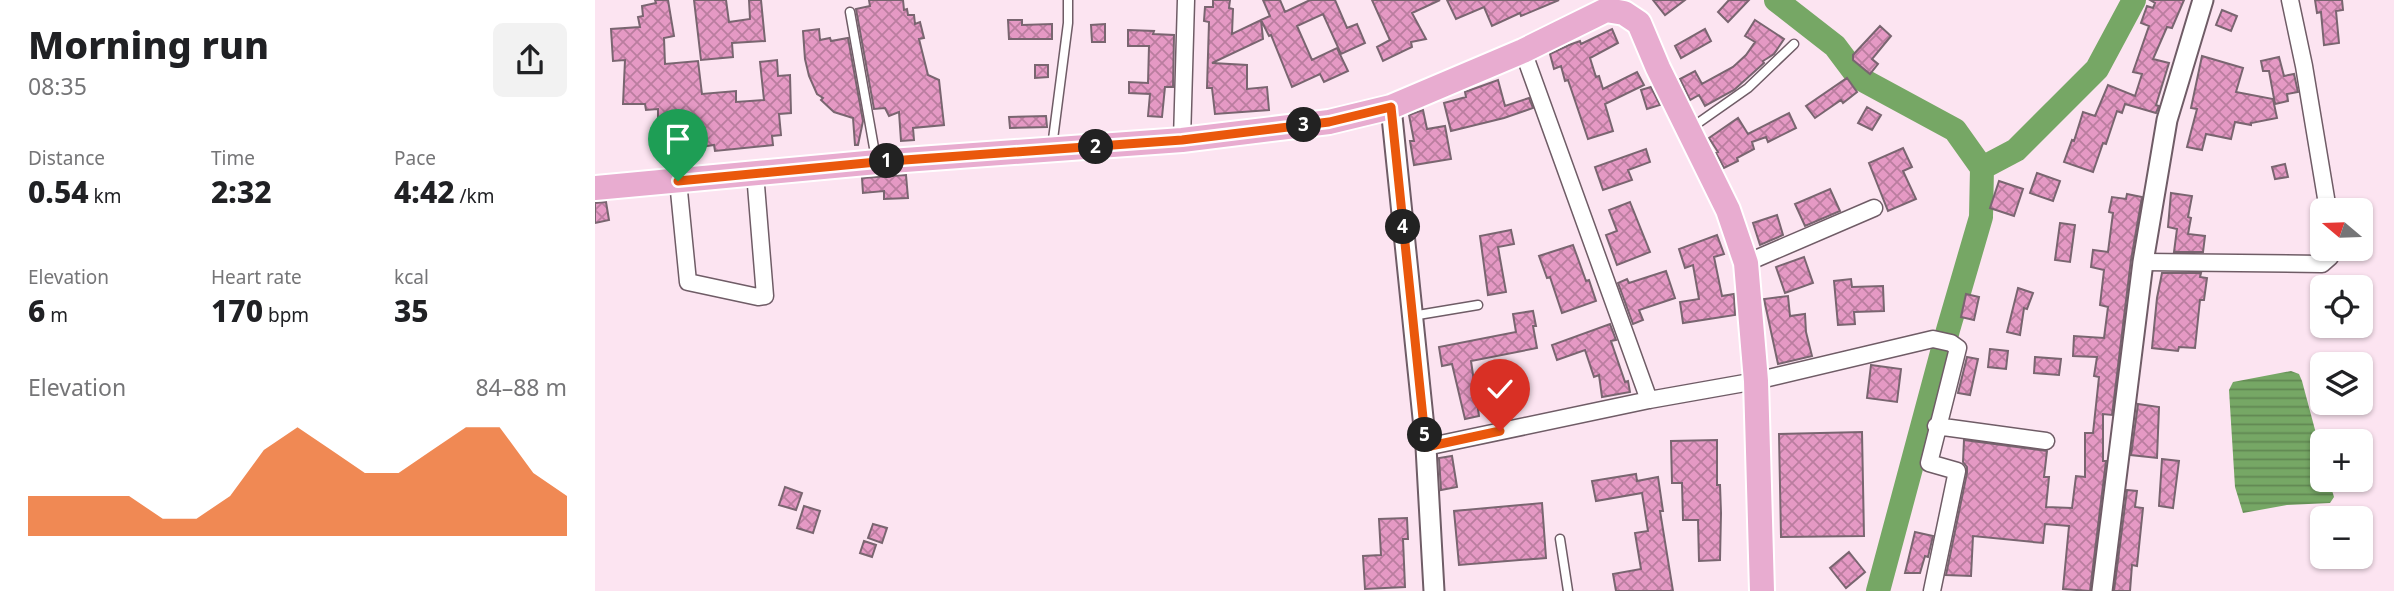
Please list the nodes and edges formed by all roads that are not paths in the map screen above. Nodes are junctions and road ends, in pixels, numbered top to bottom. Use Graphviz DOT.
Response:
graph roads {
  1 [pos="1069,0"];
  2 [pos="1185,0"];
  3 [pos="2203,0"];
  4 [pos="2290,0"];
  5 [pos="850,12"];
  6 [pos="1794,44"];
  7 [pos="1523,51"];
  8 [pos="1391,107"];
  9 [pos="1688,130"];
  10 [pos="1182,140"];
  11 [pos="1052,150"];
  12 [pos="877,162"];
  13 [pos="755,173"];
  14 [pos="678,181"];
  15 [pos="595,188"];
  16 [pos="2325,198"];
  17 [pos="1874,208"];
  18 [pos="2325,261"];
  19 [pos="2143,262"];
  20 [pos="1746,263"];
  21 [pos="1478,305"];
  22 [pos="1412,316"];
  23 [pos="1756,380"];
  24 [pos="1649,400"];
  25 [pos="1936,426"];
  26 [pos="2046,441"];
  27 [pos="1426,447"];
  28 [pos="1560,539"];
  29 [pos="1434,591"];
  30 [pos="1568,591"];
  31 [pos="1762,591"];
  32 [pos="1932,591"];
  33 [pos="2102,591"];
  1 -- 11 [label="lane"];
  2 -- 10 [label="street"];
  3 -- 19 [label="street"];
  4 -- 16 [label="street"];
  5 -- 12 [label="lane"];
  6 -- 9 [label="lane"];
  7 -- 8 [label="main road"];
  7 -- 9 [label="main road"];
  7 -- 24 [label="street"];
  8 -- 10 [label="main road"];
  8 -- 22 [label="street"];
  9 -- 20 [label="main road"];
  10 -- 11 [label="main road"];
  11 -- 12 [label="main road"];
  12 -- 13 [label="main road"];
  13 -- 14 [label="main road"];
  13 -- 14 [label="street"];
  14 -- 15 [label="main road"];
  17 -- 20 [label="street"];
  18 -- 19 [label="street"];
  19 -- 33 [label="street"];
  20 -- 23 [label="main road"];
  21 -- 22 [label="lane"];
  22 -- 27 [label="street"];
  23 -- 24 [label="street"];
  23 -- 25 [label="street"];
  23 -- 31 [label="main road"];
  24 -- 27 [label="street"];
  25 -- 26 [label="street"];
  25 -- 32 [label="street"];
  27 -- 29 [label="street"];
  28 -- 30 [label="lane"];
}
